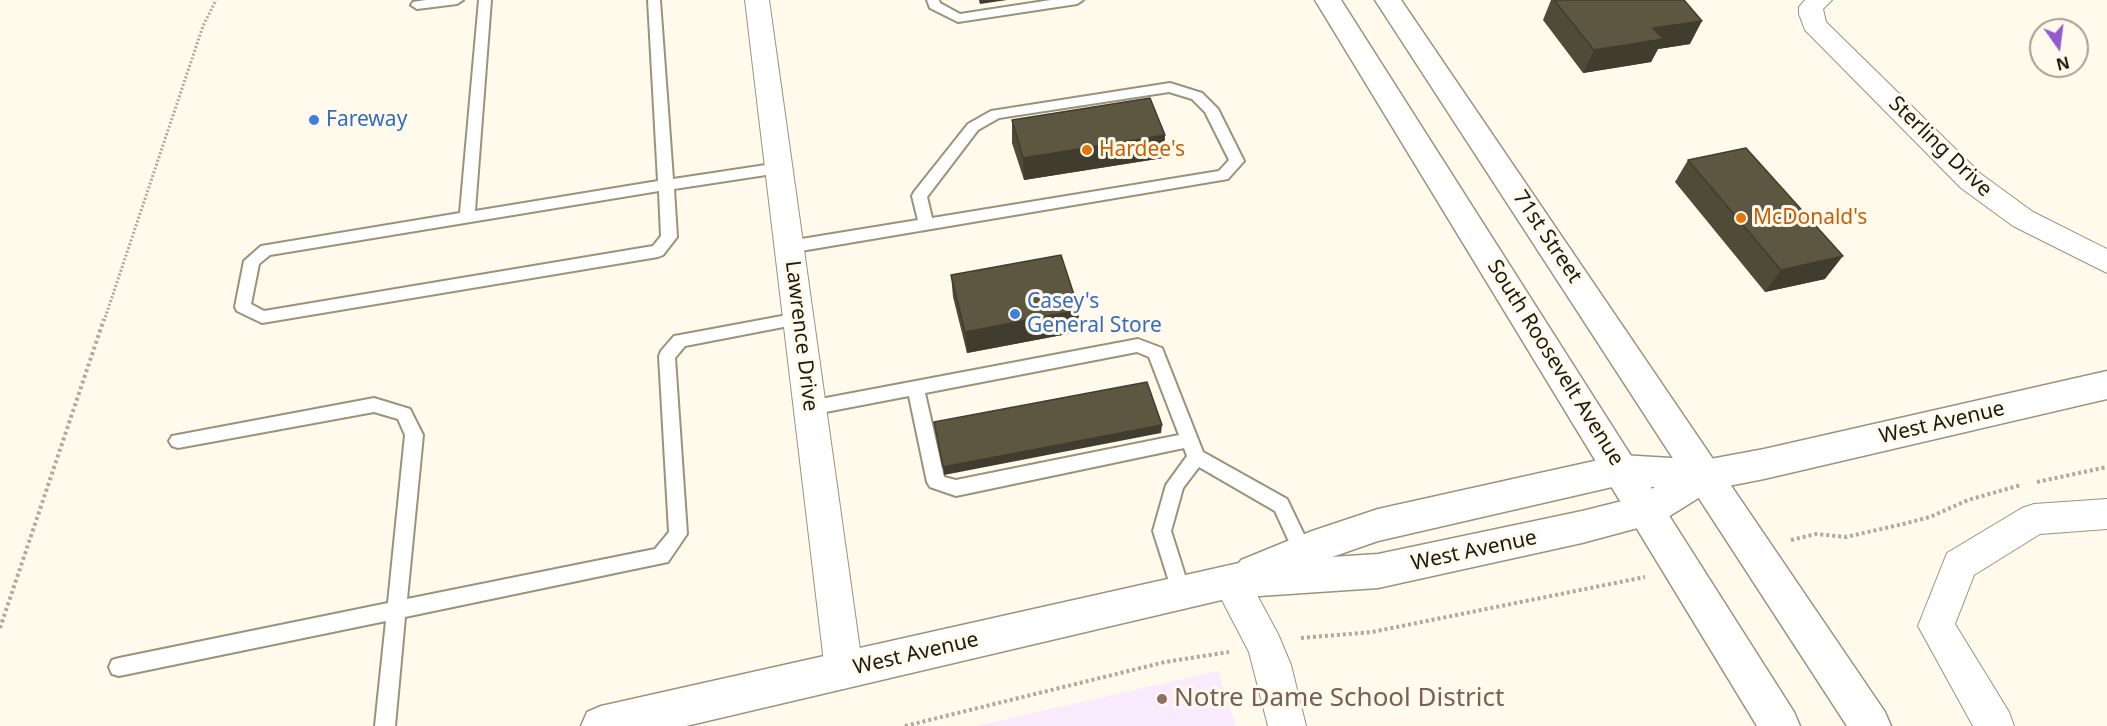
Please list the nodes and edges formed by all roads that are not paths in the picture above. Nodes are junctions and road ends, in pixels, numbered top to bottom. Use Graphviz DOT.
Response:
graph roads {
  1 [pos="457,0"];
  2 [pos="485,0"];
  3 [pos="654,0"];
  4 [pos="758,0"];
  5 [pos="933,0"];
  6 [pos="1077,0"];
  7 [pos="1328,0"];
  8 [pos="1388,0"];
  9 [pos="1820,0"];
  10 [pos="417,5"];
  11 [pos="779,168"];
  12 [pos="666,185"];
  13 [pos="467,218"];
  14 [pos="926,224"];
  15 [pos="789,247"];
  16 [pos="2107,262"];
  17 [pos="798,319"];
  18 [pos="2107,385"];
  19 [pos="915,387"];
  20 [pos="810,408"];
  21 [pos="178,441"];
  22 [pos="1193,449"];
  23 [pos="1621,470"];
  24 [pos="1706,475"];
  25 [pos="1647,511"];
  26 [pos="2107,514"];
  27 [pos="1303,551"];
  28 [pos="1230,581"];
  29 [pos="1181,591"];
  30 [pos="397,610"];
  31 [pos="119,667"];
  32 [pos="844,671"];
  33 [pos="385,726"];
  34 [pos="601,726"];
  35 [pos="1287,726"];
  36 [pos="1780,726"];
  37 [pos="1871,726"];
  38 [pos="1995,726"];
  1 -- 10 [label="lane"];
  2 -- 13 [label="lane"];
  3 -- 12 [label="lane"];
  4 -- 11 [label="street, Lawrence Drive"];
  5 -- 6 [label="lane"];
  7 -- 23 [label="main road, South Roosevelt Avenue"];
  8 -- 24 [label="main road, 71st Street"];
  9 -- 16 [label="street, Sterling Drive"];
  11 -- 12 [label="lane"];
  11 -- 15 [label="street, Lawrence Drive"];
  12 -- 13 [label="lane"];
  12 -- 13 [label="lane"];
  14 -- 14 [label="lane"];
  14 -- 15 [label="lane"];
  15 -- 17 [label="street, Lawrence Drive"];
  17 -- 20 [label="street, Lawrence Drive"];
  17 -- 30 [label="lane"];
  18 -- 24 [label="main road, West Avenue"];
  19 -- 20 [label="lane"];
  19 -- 22 [label="lane"];
  19 -- 22 [label="lane"];
  20 -- 32 [label="street, Lawrence Drive"];
  21 -- 30 [label="lane"];
  22 -- 27 [label="lane"];
  22 -- 29 [label="lane"];
  23 -- 24 [label="main road, West Avenue"];
  23 -- 25 [label="main road, South Roosevelt Avenue"];
  23 -- 27 [label="main road, West Avenue"];
  24 -- 25 [label="main road, West Avenue"];
  24 -- 37 [label="main road"];
  25 -- 28 [label="main road, West Avenue"];
  25 -- 36 [label="main road, South Roosevelt Avenue"];
  26 -- 38 [label="street"];
  27 -- 28 [label="main road, West Avenue"];
  28 -- 29 [label="main road, West Avenue"];
  28 -- 35 [label="street"];
  29 -- 32 [label="main road, West Avenue"];
  30 -- 31 [label="lane"];
  30 -- 33 [label="lane"];
  32 -- 34 [label="main road, West Avenue"];
}
